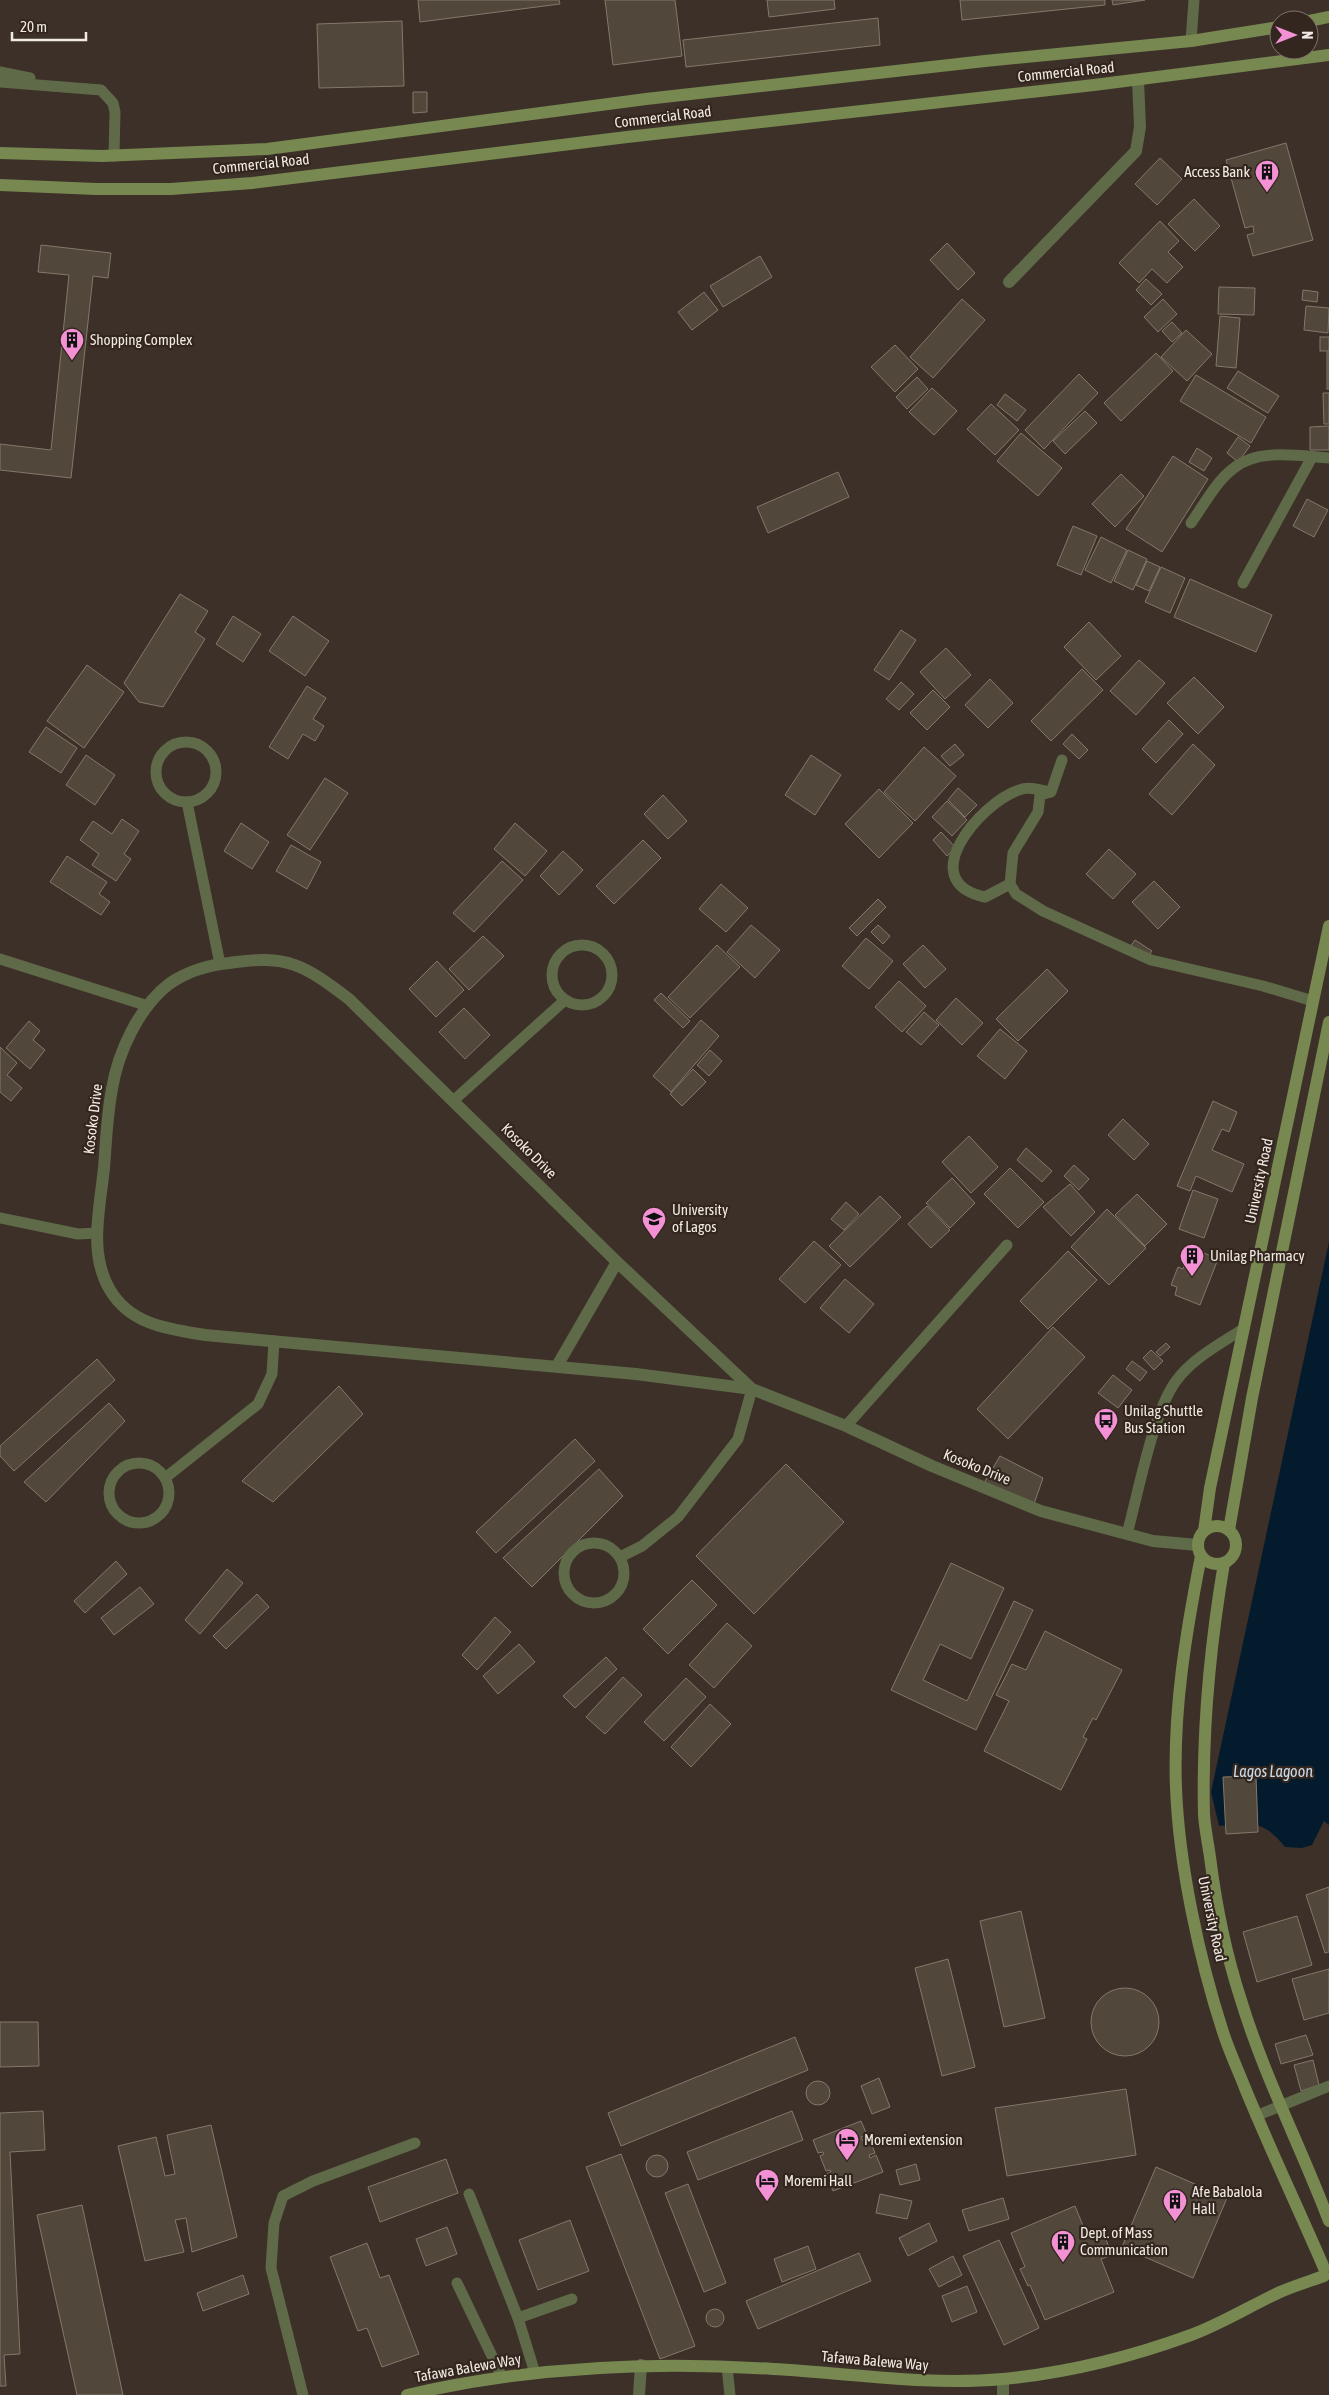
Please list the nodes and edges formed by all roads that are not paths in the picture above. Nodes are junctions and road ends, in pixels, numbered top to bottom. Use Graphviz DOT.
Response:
graph roads {
  1 [pos="1194,0"];
  2 [pos="1269,29"];
  3 [pos="1191,41"];
  4 [pos="1329,55"];
  5 [pos="0,72"];
  6 [pos="1138,80"];
  7 [pos="0,82"];
  8 [pos="0,152"];
  9 [pos="114,156"];
  10 [pos="0,185"];
  11 [pos="1009,282"];
  12 [pos="1312,457"];
  13 [pos="1329,458"];
  14 [pos="1191,523"];
  15 [pos="1243,583"];
  16 [pos="1062,760"];
  17 [pos="1051,792"];
  18 [pos="187,802"];
  19 [pos="1010,884"];
  20 [pos="1329,926"];
  21 [pos="0,959"];
  22 [pos="220,964"];
  23 [pos="565,1000"];
  24 [pos="1313,1001"];
  25 [pos="148,1006"];
  26 [pos="1329,1022"];
  27 [pos="454,1101"];
  28 [pos="0,1218"];
  29 [pos="97,1233"];
  30 [pos="1007,1245"];
  31 [pos="617,1262"];
  32 [pos="1243,1329"];
  33 [pos="274,1341"];
  34 [pos="558,1366"];
  35 [pos="752,1389"];
  36 [pos="846,1426"];
  37 [pos="164,1478"];
  38 [pos="1229,1530"];
  39 [pos="1204,1531"];
  40 [pos="1127,1534"];
  41 [pos="1200,1550"];
  42 [pos="620,1557"];
  43 [pos="1224,1563"];
  44 [pos="1329,2086"];
  45 [pos="1281,2106"];
  46 [pos="1256,2116"];
  47 [pos="415,2143"];
  48 [pos="469,2194"];
  49 [pos="1329,2221"];
  50 [pos="1327,2272"];
  51 [pos="457,2283"];
  52 [pos="572,2298"];
  53 [pos="518,2318"];
  54 [pos="641,2365"];
  55 [pos="727,2367"];
  56 [pos="535,2373"];
  57 [pos="502,2377"];
  58 [pos="1002,2379"];
  59 [pos="303,2395"];
  60 [pos="407,2395"];
  61 [pos="639,2395"];
  62 [pos="730,2395"];
  63 [pos="1003,2395"];
  1 -- 3 [label="lane"];
  2 -- 3 [label="street, Commercial Road"];
  3 -- 9 [label="street, Commercial Road"];
  4 -- 6 [label="street, Commercial Road"];
  5 -- 9 [label="lane"];
  6 -- 10 [label="street, Commercial Road"];
  6 -- 11 [label="street"];
  7 -- 9 [label="lane"];
  8 -- 9 [label="street, Commercial Road"];
  12 -- 13 [label="lane"];
  12 -- 14 [label="lane"];
  12 -- 15 [label="lane"];
  16 -- 17 [label="lane"];
  17 -- 19 [label="lane"];
  17 -- 19 [label="lane"];
  18 -- 18 [label="lane"];
  18 -- 22 [label="lane"];
  19 -- 24 [label="lane"];
  20 -- 24 [label="street, University Road"];
  21 -- 25 [label="lane"];
  22 -- 25 [label="street, Kosoko Drive"];
  22 -- 27 [label="street, Kosoko Drive"];
  23 -- 23 [label="lane"];
  23 -- 27 [label="lane"];
  24 -- 32 [label="street, University Road"];
  25 -- 29 [label="street, Kosoko Drive"];
  26 -- 38 [label="street"];
  27 -- 31 [label="street, Kosoko Drive"];
  28 -- 29 [label="lane"];
  29 -- 33 [label="street, Kosoko Drive"];
  30 -- 36 [label="lane"];
  31 -- 34 [label="street"];
  31 -- 35 [label="street, Kosoko Drive"];
  32 -- 39 [label="street, University Road"];
  32 -- 40 [label="lane"];
  33 -- 34 [label="street, Kosoko Drive"];
  33 -- 37 [label="lane"];
  34 -- 35 [label="street, Kosoko Drive"];
  35 -- 36 [label="street, Kosoko Drive"];
  35 -- 42 [label="lane"];
  36 -- 40 [label="street, Kosoko Drive"];
  37 -- 37 [label="lane"];
  38 -- 39 [label="street"];
  38 -- 43 [label="street"];
  39 -- 41 [label="street"];
  40 -- 41 [label="street, Kosoko Drive"];
  41 -- 43 [label="street"];
  41 -- 46 [label="street, University Road"];
  42 -- 42 [label="lane"];
  43 -- 45 [label="street, University Road"];
  44 -- 45 [label="lane"];
  45 -- 46 [label="lane"];
  45 -- 49 [label="street, University Road"];
  46 -- 50 [label="street, University Road"];
  47 -- 59 [label="lane"];
  48 -- 53 [label="lane"];
  50 -- 58 [label="street, Tafawa Balewa Way"];
  51 -- 57 [label="lane"];
  52 -- 53 [label="lane"];
  53 -- 56 [label="lane"];
  54 -- 55 [label="street, Tafawa Balewa Way"];
  54 -- 56 [label="street, Tafawa Balewa Way"];
  54 -- 61 [label="street"];
  55 -- 58 [label="street, Tafawa Balewa Way"];
  55 -- 62 [label="lane"];
  56 -- 57 [label="street, Tafawa Balewa Way"];
  57 -- 60 [label="street, Tafawa Balewa Way"];
  58 -- 63 [label="street"];
}
